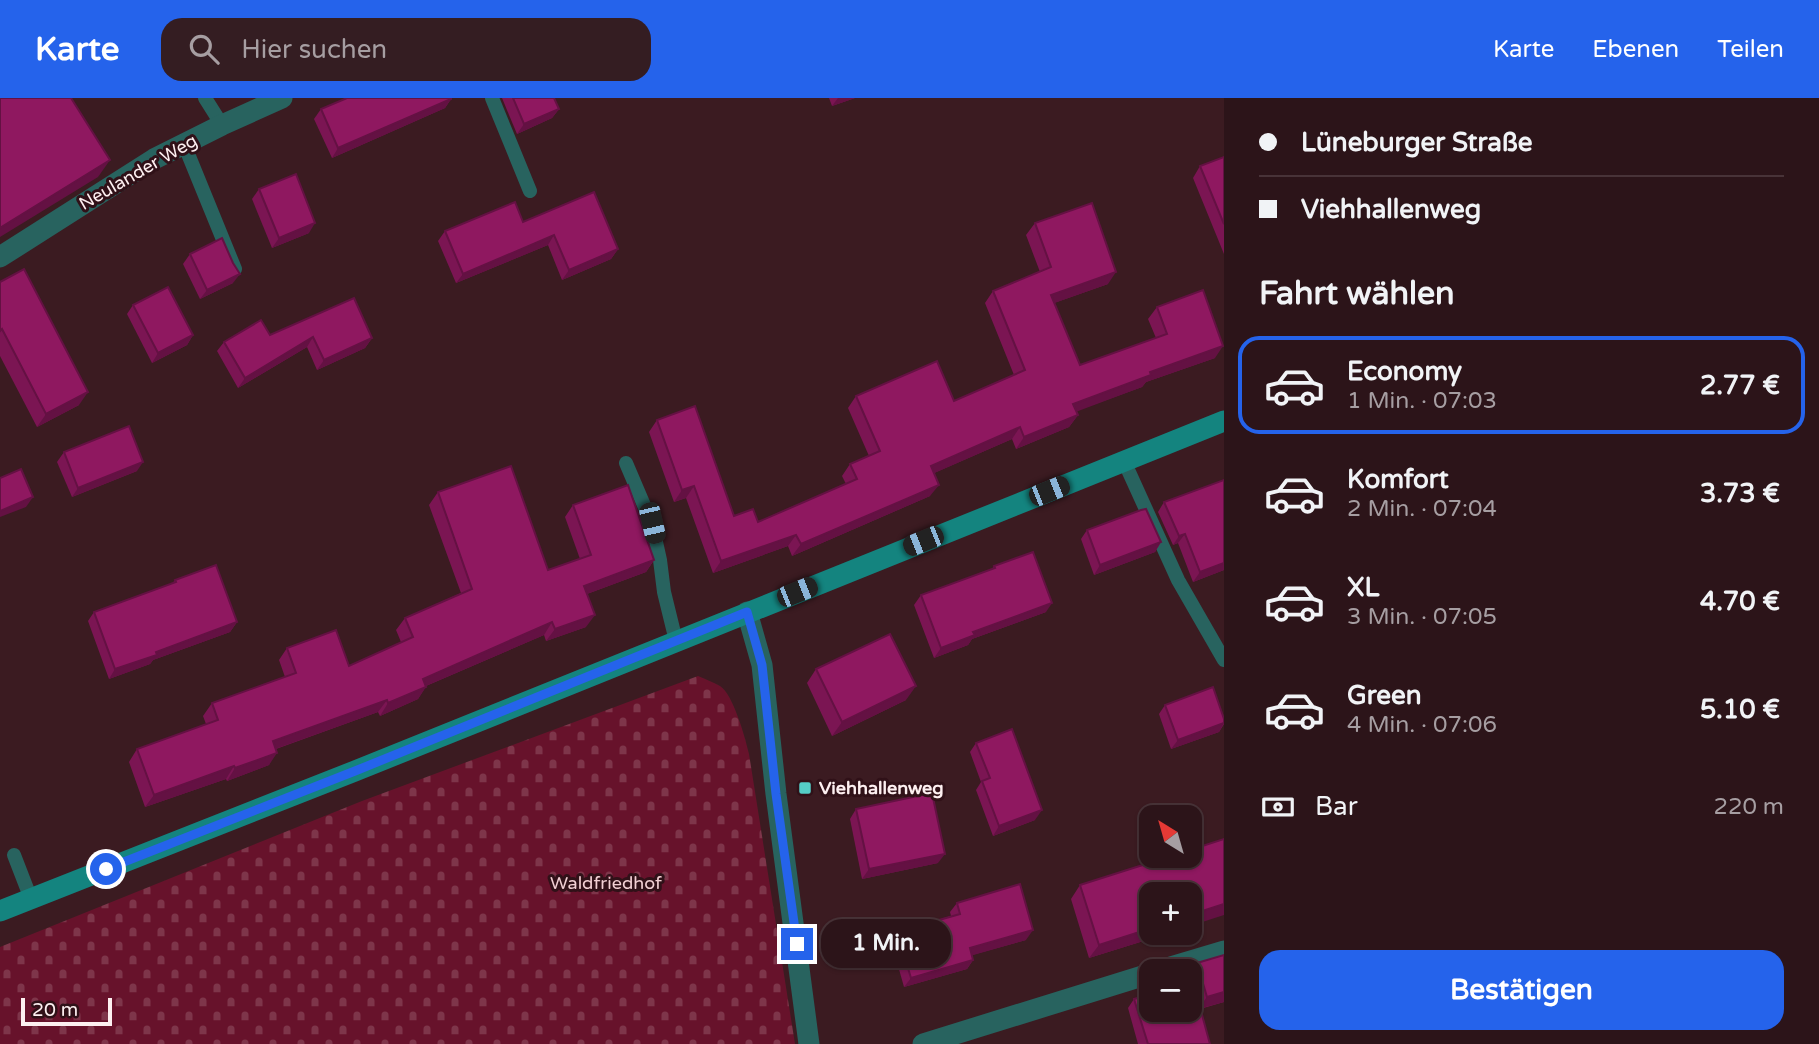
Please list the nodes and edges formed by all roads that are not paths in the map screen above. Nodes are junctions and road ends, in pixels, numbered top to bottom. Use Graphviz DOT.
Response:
graph roads {
  1 [pos="205,98"];
  2 [pos="282,98"];
  3 [pos="492,98"];
  4 [pos="222,125"];
  5 [pos="184,144"];
  6 [pos="530,191"];
  7 [pos="0,257"];
  8 [pos="235,269"];
  9 [pos="1224,421"];
  10 [pos="1124,461"];
  11 [pos="626,463"];
  12 [pos="747,612"];
  13 [pos="676,641"];
  14 [pos="1224,660"];
  15 [pos="13,855"];
  16 [pos="31,899"];
  17 [pos="0,912"];
  18 [pos="1224,951"];
  19 [pos="1197,959"];
  20 [pos="1139,977"];
  21 [pos="809,1044"];
  22 [pos="923,1044"];
  1 -- 4 [label="lane"];
  2 -- 4 [label="street, Neulander Weg"];
  3 -- 6 [label="lane"];
  4 -- 5 [label="street, Neulander Weg"];
  5 -- 7 [label="street, Neulander Weg"];
  5 -- 8 [label="lane"];
  9 -- 10 [label="main road"];
  10 -- 12 [label="main road"];
  10 -- 14 [label="lane"];
  11 -- 13 [label="lane"];
  12 -- 13 [label="main road"];
  12 -- 21 [label="street"];
  13 -- 16 [label="main road"];
  15 -- 16 [label="lane"];
  16 -- 17 [label="main road"];
  18 -- 19 [label="street"];
  20 -- 22 [label="street"];
}
